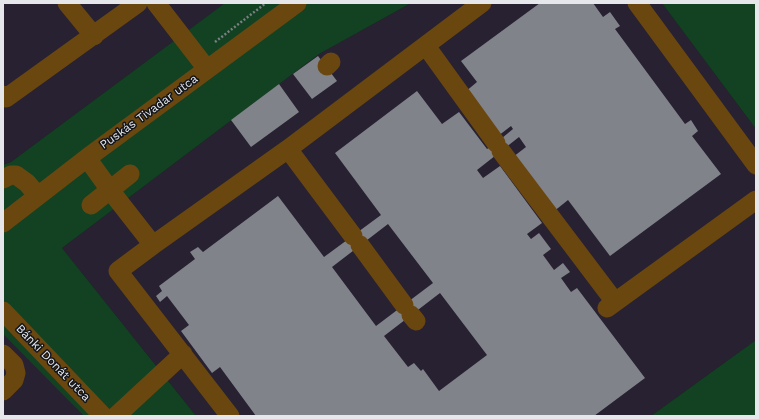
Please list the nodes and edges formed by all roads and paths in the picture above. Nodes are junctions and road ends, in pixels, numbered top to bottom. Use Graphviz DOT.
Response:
graph roads {
  1 [pos="67,3"];
  2 [pos="138,3"];
  3 [pos="156,3"];
  4 [pos="297,3"];
  5 [pos="482,3"];
  6 [pos="637,3"];
  7 [pos="94,36"];
  8 [pos="426,46"];
  9 [pos="207,69"];
  10 [pos="3,95"];
  11 [pos="288,149"];
  12 [pos="87,158"];
  13 [pos="756,164"];
  14 [pos="130,174"];
  15 [pos="3,179"];
  16 [pos="110,190"];
  17 [pos="38,196"];
  18 [pos="756,200"];
  19 [pos="91,205"];
  20 [pos="3,223"];
  21 [pos="153,245"];
  22 [pos="3,311"];
  23 [pos="410,314"];
  24 [pos="3,354"];
  25 [pos="183,354"];
  26 [pos="3,391"];
  27 [pos="104,415"];
  28 [pos="230,416"];
  1 -- 7 [label="street"];
  2 -- 7 [label="street"];
  3 -- 9 [label="street"];
  4 -- 9 [label="street, Puskás Tivadar utca"];
  5 -- 8 [label="street"];
  6 -- 13 [label="street"];
  7 -- 10 [label="street"];
  8 -- 11 [label="street"];
  8 -- 18 [label="street"];
  9 -- 12 [label="street, Puskás Tivadar utca"];
  11 -- 21 [label="street"];
  11 -- 23 [label="street"];
  12 -- 16 [label="street"];
  12 -- 17 [label="street, Puskás Tivadar utca"];
  14 -- 16 [label="street"];
  15 -- 17 [label="street"];
  16 -- 19 [label="street"];
  16 -- 21 [label="street"];
  17 -- 20 [label="street, Puskás Tivadar utca"];
  21 -- 25 [label="street"];
  22 -- 27 [label="street, Bánki Donát utca"];
  24 -- 26 [label="street"];
  25 -- 27 [label="street"];
  25 -- 28 [label="street"];
}
